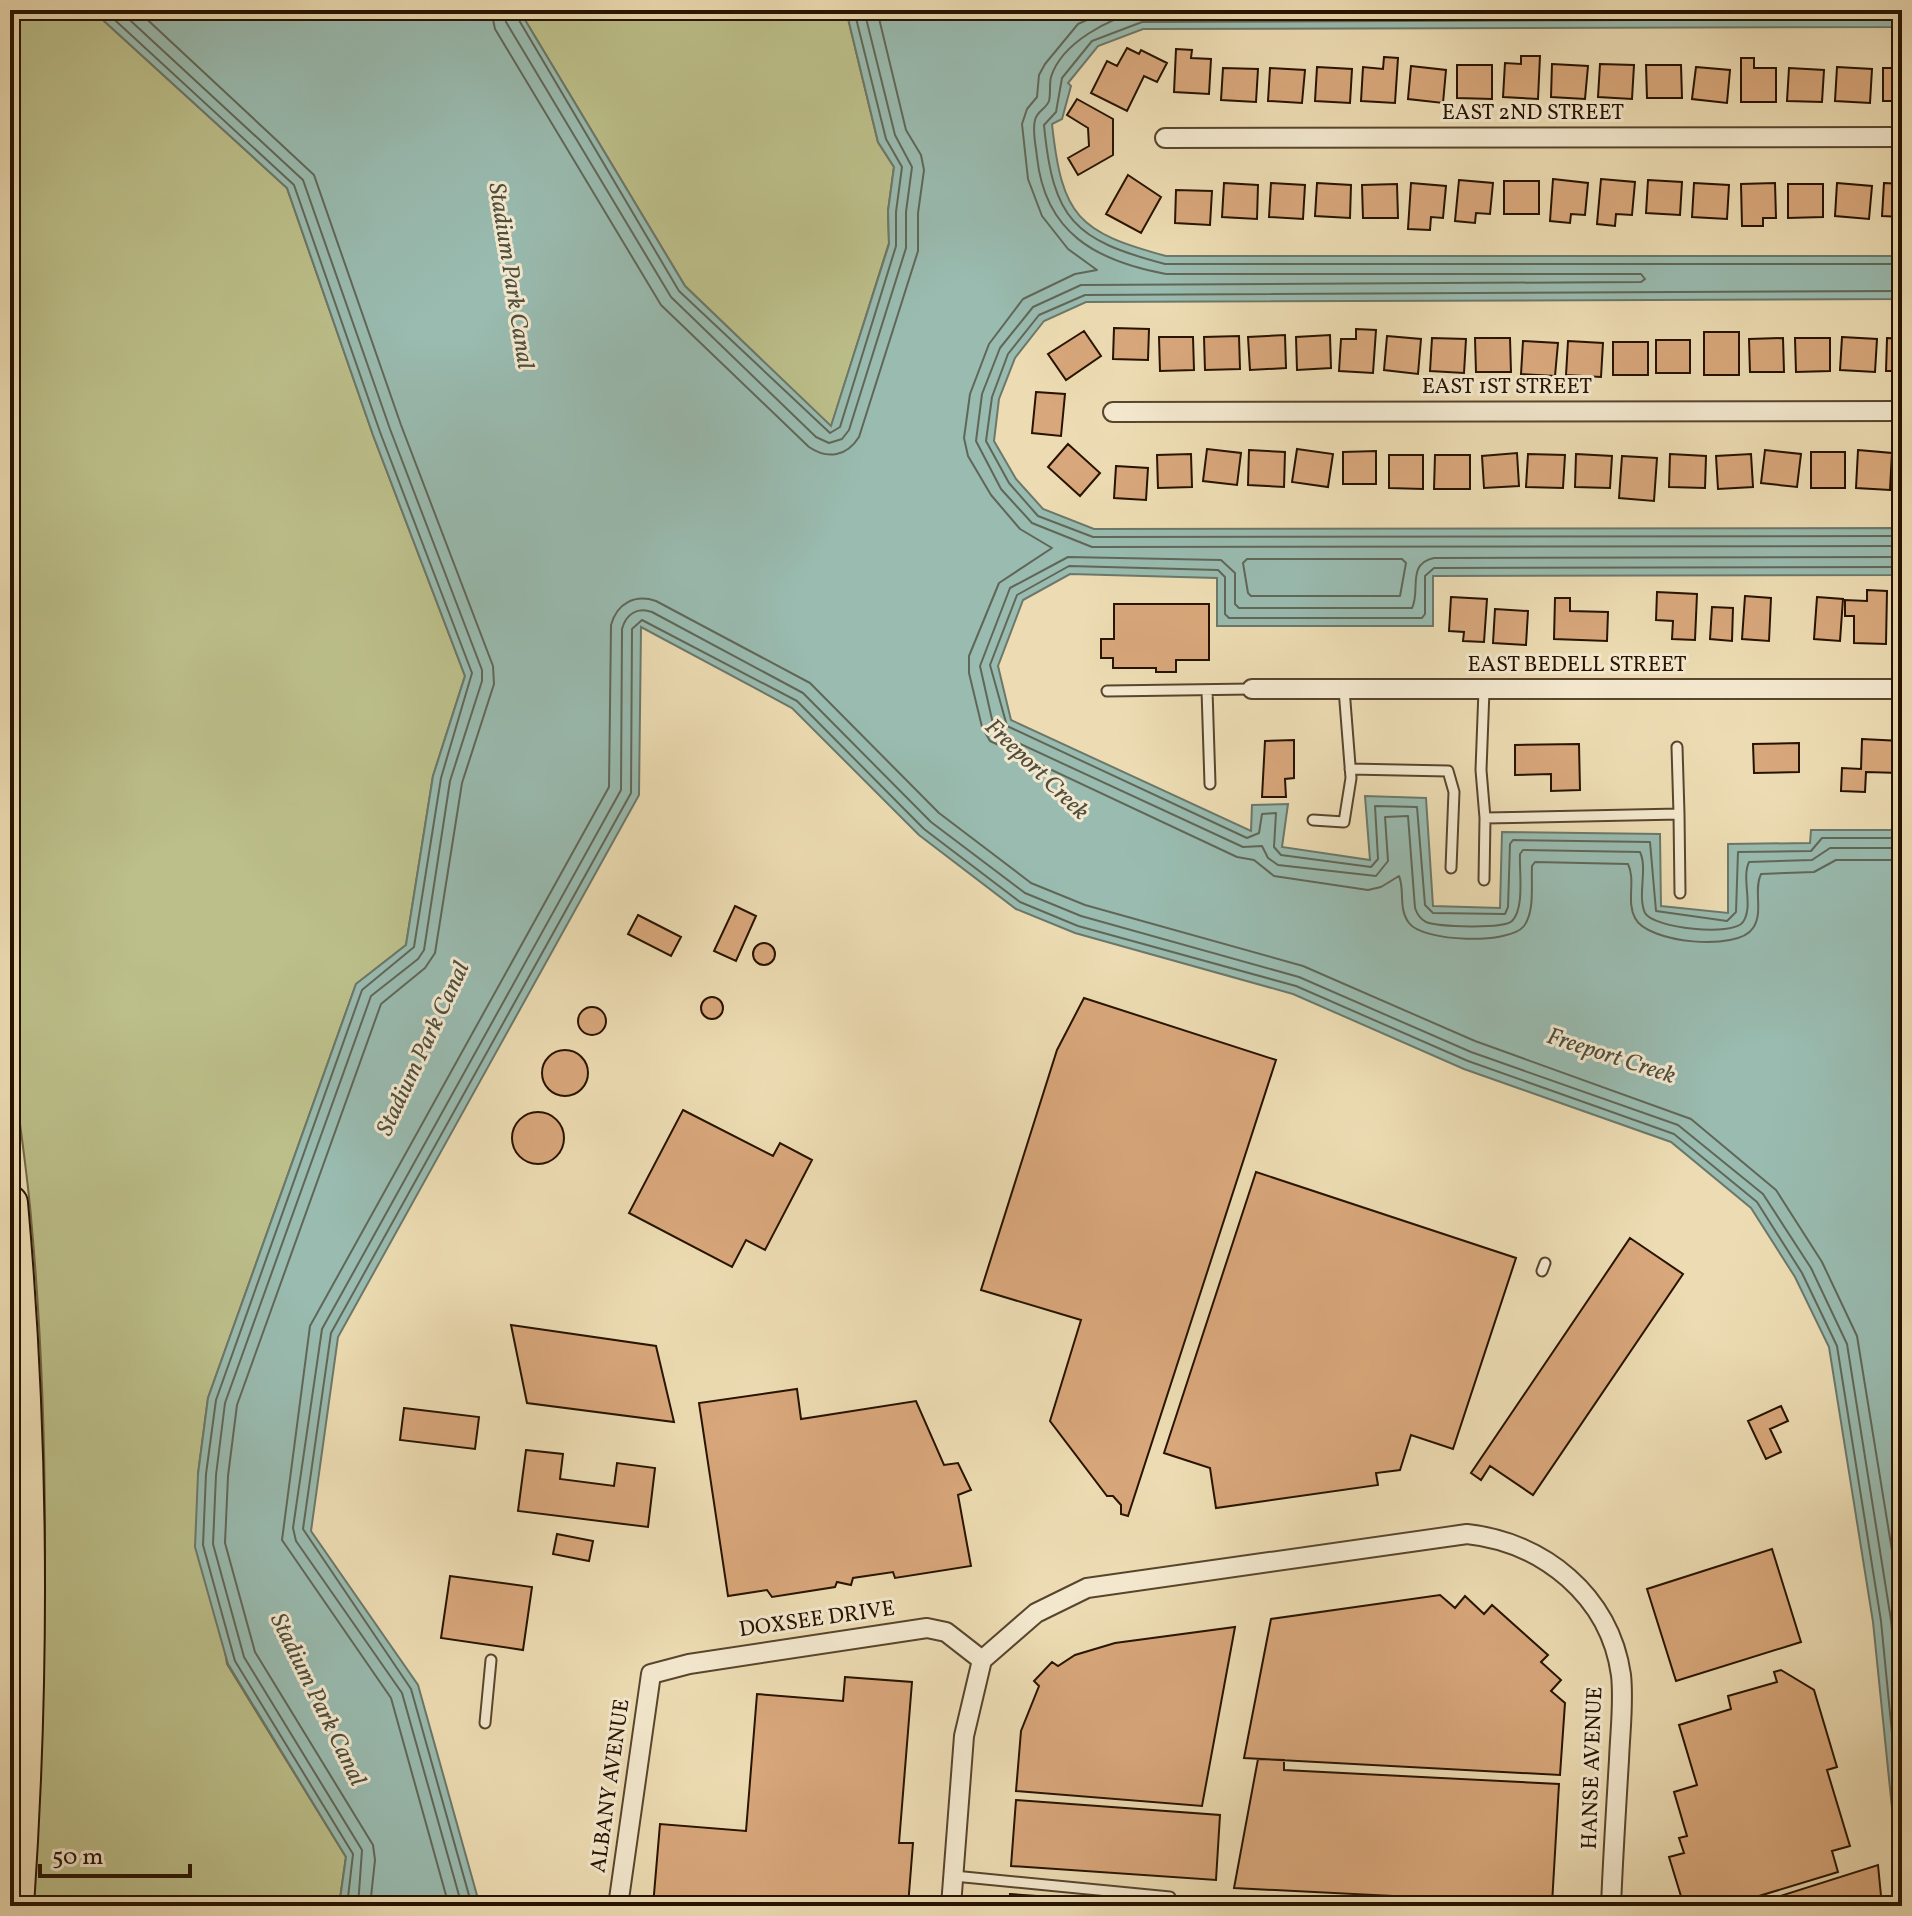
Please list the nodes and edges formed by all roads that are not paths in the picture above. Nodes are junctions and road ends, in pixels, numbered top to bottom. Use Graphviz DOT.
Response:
graph roads {
  1 [pos="1902,137"];
  2 [pos="1165,138"];
  3 [pos="1902,411"];
  4 [pos="1113,412"];
  5 [pos="1252,689"];
  6 [pos="1344,689"];
  7 [pos="1902,689"];
  8 [pos="1207,690"];
  9 [pos="1484,690"];
  10 [pos="1107,691"];
  11 [pos="1677,747"];
  12 [pos="1350,769"];
  13 [pos="1210,784"];
  14 [pos="1679,814"];
  15 [pos="1485,818"];
  16 [pos="1313,820"];
  17 [pos="1451,868"];
  18 [pos="1484,880"];
  19 [pos="1680,893"];
  20 [pos="10,1203"];
  21 [pos="491,1660"];
  22 [pos="982,1660"];
  23 [pos="651,1674"];
  24 [pos="485,1723"];
  25 [pos="954,1876"];
  26 [pos="1170,1897"];
  27 [pos="16,1906"];
  28 [pos="618,1906"];
  29 [pos="951,1906"];
  30 [pos="1611,1906"];
  1 -- 2 [label="street, EAST 2ND STREET"];
  3 -- 4 [label="street, EAST 1ST STREET"];
  5 -- 6 [label="street, EAST BEDELL STREET"];
  5 -- 8 [label="lane"];
  6 -- 9 [label="street, EAST BEDELL STREET"];
  6 -- 12 [label="lane"];
  7 -- 9 [label="street, EAST BEDELL STREET"];
  8 -- 10 [label="lane"];
  8 -- 13 [label="lane"];
  9 -- 15 [label="lane"];
  11 -- 14 [label="lane"];
  12 -- 16 [label="lane"];
  12 -- 17 [label="lane"];
  14 -- 15 [label="lane"];
  14 -- 19 [label="lane"];
  15 -- 18 [label="lane"];
  20 -- 27 [label="highway"];
  21 -- 24 [label="lane"];
  22 -- 23 [label="street, DOXSEE DRIVE"];
  22 -- 25 [label="street"];
  22 -- 30 [label="street, HANSE AVENUE"];
  23 -- 28 [label="street, ALBANY AVENUE"];
  25 -- 26 [label="lane"];
  25 -- 29 [label="street"];
}
